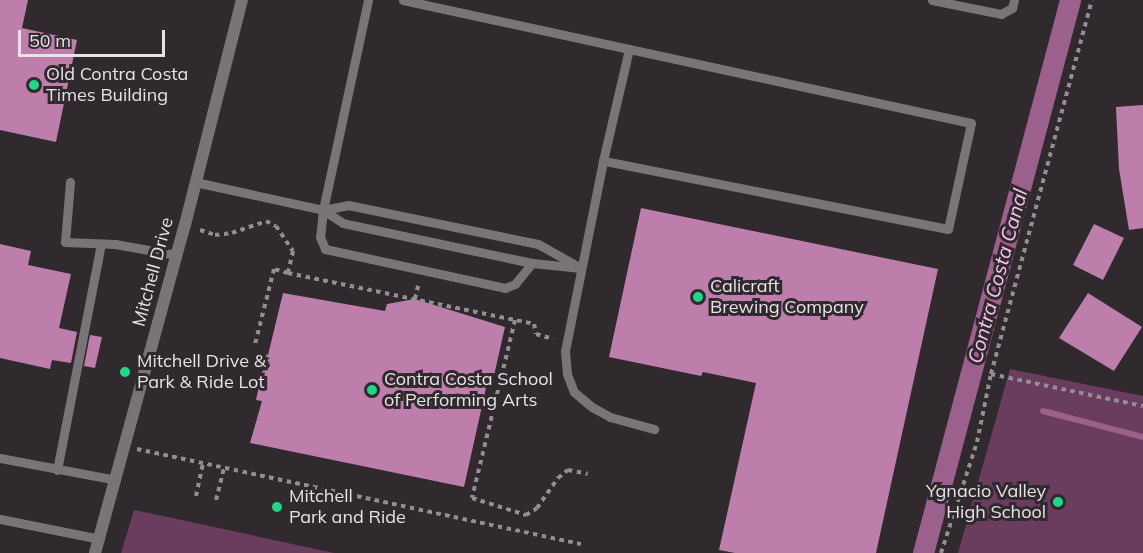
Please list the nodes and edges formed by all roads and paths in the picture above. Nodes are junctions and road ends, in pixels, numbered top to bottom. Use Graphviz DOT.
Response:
graph roads {
  1 [pos="243,0"];
  2 [pos="368,0"];
  3 [pos="403,0"];
  4 [pos="932,0"];
  5 [pos="1014,0"];
  6 [pos="1092,0"];
  7 [pos="629,49"];
  8 [pos="603,160"];
  9 [pos="70,182"];
  10 [pos="195,182"];
  11 [pos="323,210"];
  12 [pos="185,225"];
  13 [pos="101,244"];
  14 [pos="176,255"];
  15 [pos="532,263"];
  16 [pos="581,268"];
  17 [pos="288,273"];
  18 [pos="515,320"];
  19 [pos="255,344"];
  20 [pos="567,344"];
  21 [pos="991,374"];
  22 [pos="1143,406"];
  23 [pos="654,429"];
  24 [pos="124,446"];
  25 [pos="0,458"];
  26 [pos="204,464"];
  27 [pos="224,468"];
  28 [pos="57,470"];
  29 [pos="588,474"];
  30 [pos="116,480"];
  31 [pos="196,496"];
  32 [pos="216,500"];
  33 [pos="0,519"];
  34 [pos="100,539"];
  35 [pos="581,544"];
  36 [pos="95,553"];
  37 [pos="941,553"];
  1 -- 10 [label="street, Mitchell Drive"];
  2 -- 11 [label="lane"];
  3 -- 7 [label="lane"];
  4 -- 5 [label="lane"];
  6 -- 21 [label="path"];
  7 -- 8 [label="lane"];
  7 -- 8 [label="lane"];
  8 -- 16 [label="lane"];
  9 -- 13 [label="lane"];
  10 -- 11 [label="lane"];
  10 -- 12 [label="street, Mitchell Drive"];
  11 -- 15 [label="lane"];
  11 -- 15 [label="lane"];
  11 -- 16 [label="lane"];
  12 -- 14 [label="street, Mitchell Drive"];
  12 -- 17 [label="path"];
  13 -- 14 [label="lane"];
  13 -- 28 [label="lane"];
  14 -- 24 [label="street, Mitchell Drive"];
  15 -- 16 [label="lane"];
  16 -- 20 [label="lane"];
  17 -- 18 [label="path"];
  17 -- 19 [label="path"];
  18 -- 20 [label="path"];
  18 -- 29 [label="path"];
  20 -- 23 [label="lane"];
  21 -- 22 [label="path"];
  21 -- 37 [label="path"];
  24 -- 26 [label="path"];
  24 -- 30 [label="street, Mitchell Drive"];
  25 -- 28 [label="lane"];
  26 -- 27 [label="path"];
  26 -- 31 [label="path"];
  27 -- 32 [label="path"];
  27 -- 35 [label="path"];
  28 -- 30 [label="lane"];
  30 -- 34 [label="street, Mitchell Drive"];
  33 -- 34 [label="lane"];
  34 -- 36 [label="street, Mitchell Drive"];
}
